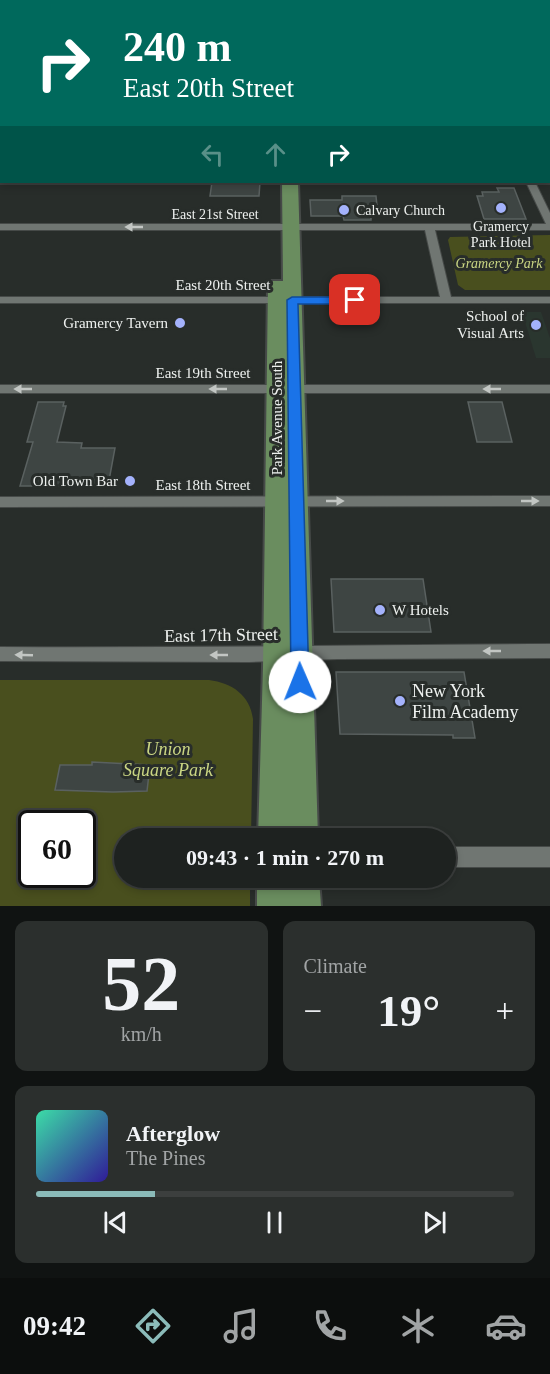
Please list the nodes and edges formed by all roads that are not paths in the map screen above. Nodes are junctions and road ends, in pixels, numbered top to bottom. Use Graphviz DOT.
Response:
graph roads {
  1 [pos="276,183"];
  2 [pos="290,183"];
  3 [pos="530,183"];
  4 [pos="550,225"];
  5 [pos="0,227"];
  6 [pos="284,227"];
  7 [pos="429,227"];
  8 [pos="0,300"];
  9 [pos="284,300"];
  10 [pos="446,300"];
  11 [pos="550,300"];
  12 [pos="0,389"];
  13 [pos="286,389"];
  14 [pos="550,389"];
  15 [pos="287,501"];
  16 [pos="550,501"];
  17 [pos="0,502"];
  18 [pos="550,651"];
  19 [pos="0,654"];
  20 [pos="289,654"];
  21 [pos="274,828"];
  22 [pos="301,828"];
  23 [pos="456,857"];
  24 [pos="550,857"];
  25 [pos="274,888"];
  26 [pos="303,888"];
  27 [pos="274,906"];
  28 [pos="304,906"];
  1 -- 6 [label="main road, Park Avenue South"];
  2 -- 6 [label="main road, Park Avenue South"];
  3 -- 4 [label="street"];
  4 -- 7 [label="street, East 21st Street"];
  6 -- 5 [label="street, East 21st Street, one-way"];
  6 -- 7 [label="street, East 21st Street"];
  6 -- 9 [label="main road, Park Avenue South"];
  7 -- 10 [label="street"];
  8 -- 9 [label="street, East 20th Street"];
  9 -- 10 [label="street, East 20th Street"];
  9 -- 13 [label="main road, Park Avenue South"];
  10 -- 11 [label="street, East 20th Street"];
  13 -- 12 [label="street, East 19th Street, one-way"];
  14 -- 13 [label="street, East 19th Street, one-way"];
  13 -- 15 [label="main road, Park Avenue South"];
  15 -- 16 [label="street, East 18th Street, one-way"];
  15 -- 17 [label="street, East 18th Street"];
  15 -- 20 [label="main road, Park Avenue South"];
  18 -- 20 [label="street, East 17th Street, one-way"];
  20 -- 19 [label="street, East 17th Street, one-way"];
  20 -- 21 [label="main road"];
  20 -- 22 [label="main road"];
  23 -- 24 [label="street"];
  25 -- 27 [label="main road"];
  26 -- 28 [label="main road"];
}
